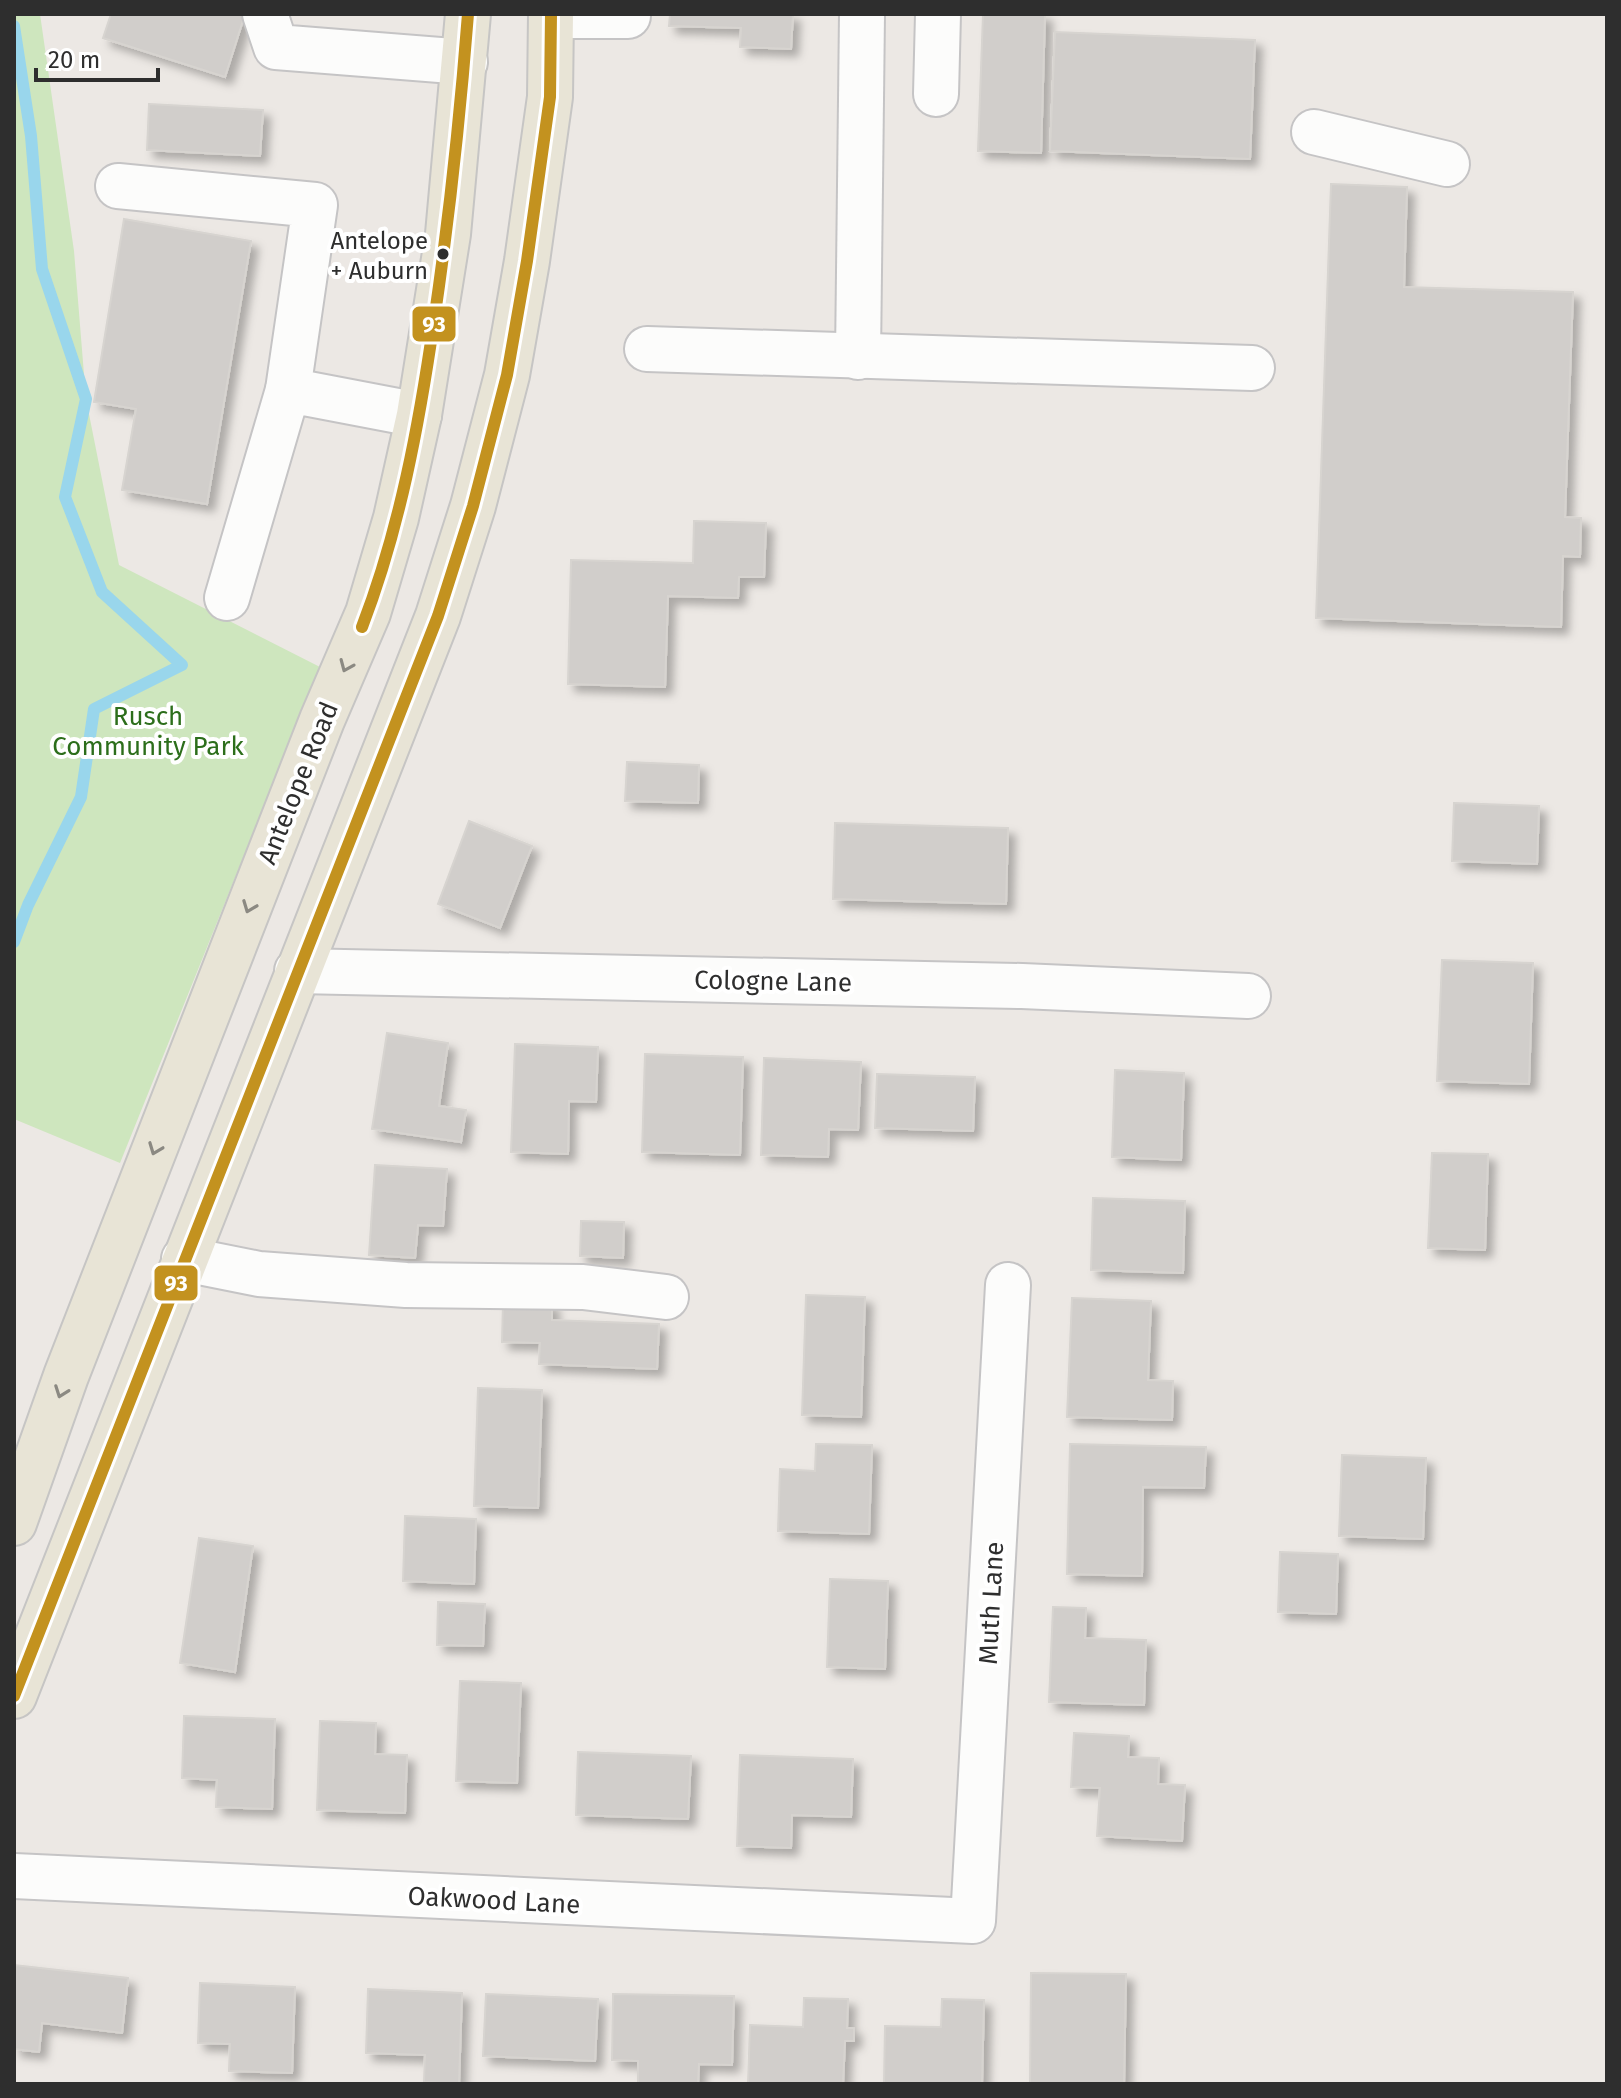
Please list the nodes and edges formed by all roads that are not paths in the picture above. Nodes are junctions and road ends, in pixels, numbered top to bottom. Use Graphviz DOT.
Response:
graph roads {
  1 [pos="265,14"];
  2 [pos="468,14"];
  3 [pos="628,14"];
  4 [pos="862,14"];
  5 [pos="938,14"];
  6 [pos="551,15"];
  7 [pos="465,62"];
  8 [pos="936,94"];
  9 [pos="1314,132"];
  10 [pos="1447,164"];
  11 [pos="118,186"];
  12 [pos="647,349"];
  13 [pos="858,357"];
  14 [pos="1252,368"];
  15 [pos="288,390"];
  16 [pos="419,415"];
  17 [pos="227,598"];
  18 [pos="297,971"];
  19 [pos="1248,996"];
  20 [pos="184,1259"];
  21 [pos="1008,1285"];
  22 [pos="666,1297"];
  23 [pos="14,1523"];
  24 [pos="14,1696"];
  25 [pos="14,1876"];
  26 [pos="973,1921"];
  1 -- 7 [label="street"];
  2 -- 7 [label="main road, Antelope Road"];
  3 -- 6 [label="street"];
  4 -- 13 [label="street"];
  5 -- 8 [label="street"];
  6 -- 18 [label="main road"];
  7 -- 16 [label="main road, Antelope Road"];
  9 -- 10 [label="street"];
  11 -- 15 [label="street"];
  12 -- 13 [label="street"];
  13 -- 14 [label="street"];
  15 -- 16 [label="street"];
  15 -- 17 [label="street"];
  16 -- 23 [label="main road, Antelope Road, one-way"];
  18 -- 19 [label="street, Cologne Lane"];
  18 -- 20 [label="main road"];
  20 -- 22 [label="street"];
  20 -- 24 [label="main road"];
  21 -- 26 [label="street, Muth Lane"];
  25 -- 26 [label="street, Oakwood Lane"];
}
